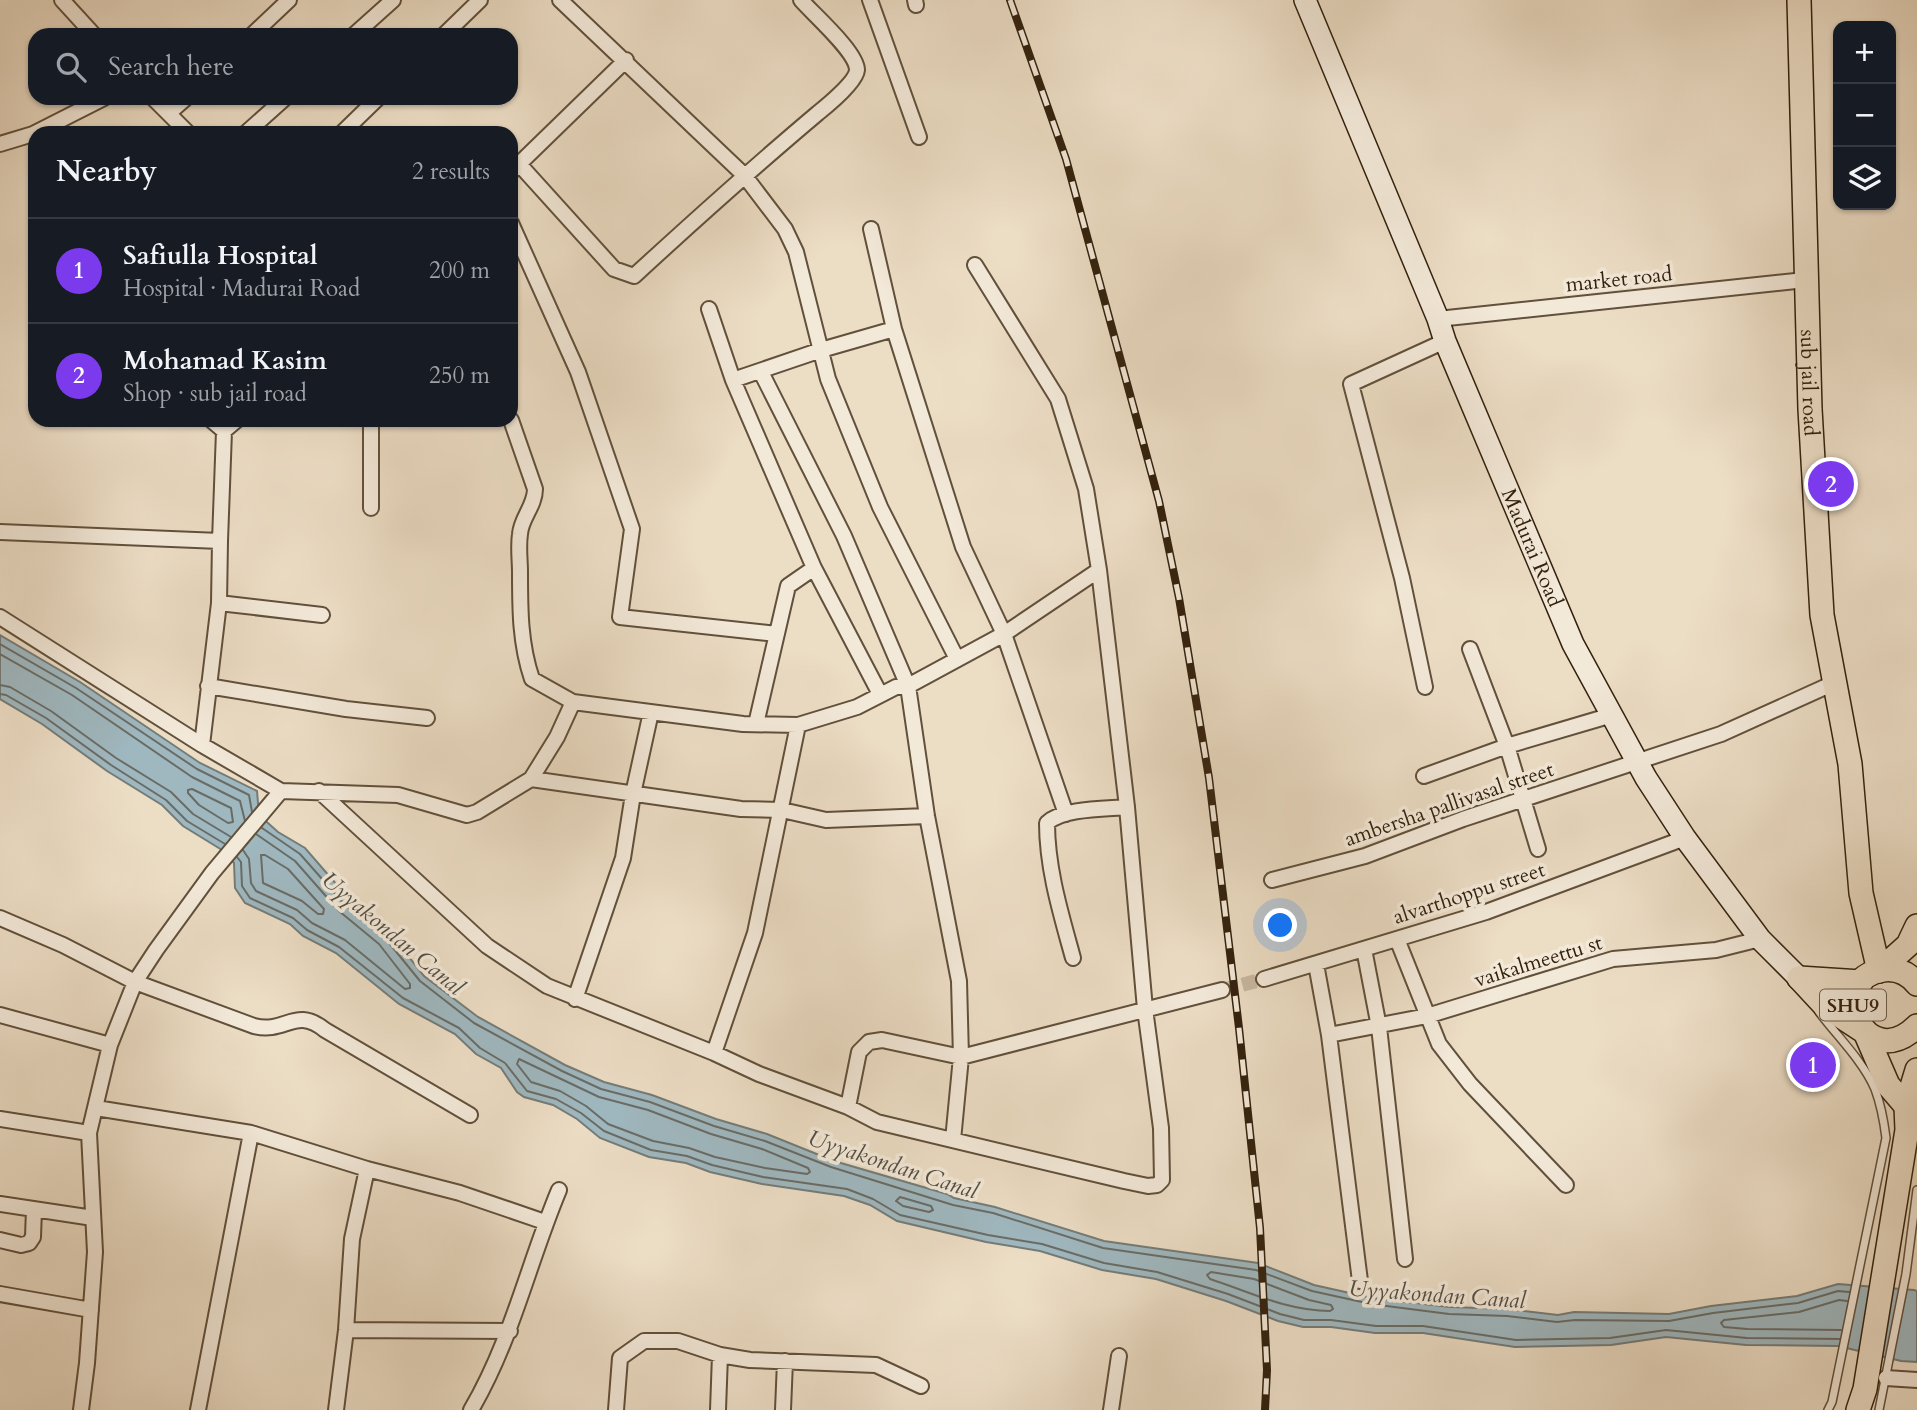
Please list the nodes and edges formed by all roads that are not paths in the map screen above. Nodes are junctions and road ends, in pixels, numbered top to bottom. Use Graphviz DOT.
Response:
graph roads {
  1 [pos="62,0"];
  2 [pos="289,0"];
  3 [pos="393,0"];
  4 [pos="480,0"];
  5 [pos="560,0"];
  6 [pos="801,0"];
  7 [pos="870,0"];
  8 [pos="1305,0"];
  9 [pos="1799,0"];
  10 [pos="88,28"];
  11 [pos="259,28"];
  12 [pos="362,28"];
  13 [pos="451,28"];
  14 [pos="626,60"];
  15 [pos="90,105"];
  16 [pos="160,105"];
  17 [pos="178,105"];
  18 [pos="277,105"];
  19 [pos="371,105"];
  20 [pos="169,113"];
  21 [pos="49,126"];
  22 [pos="181,126"];
  23 [pos="254,126"];
  24 [pos="349,126"];
  25 [pos="28,136"];
  26 [pos="919,137"];
  27 [pos="0,144"];
  28 [pos="518,165"];
  29 [pos="518,171"];
  30 [pos="744,175"];
  31 [pos="872,229"];
  32 [pos="518,239"];
  33 [pos="975,265"];
  34 [pos="1805,280"];
  35 [pos="709,309"];
  36 [pos="1438,319"];
  37 [pos="894,329"];
  38 [pos="1445,341"];
  39 [pos="821,350"];
  40 [pos="761,372"];
  41 [pos="733,380"];
  42 [pos="219,427"];
  43 [pos="229,427"];
  44 [pos="371,427"];
  45 [pos="513,427"];
  46 [pos="224,431"];
  47 [pos="371,508"];
  48 [pos="0,532"];
  49 [pos="220,541"];
  50 [pos="814,568"];
  51 [pos="1099,570"];
  52 [pos="219,603"];
  53 [pos="322,615"];
  54 [pos="0,617"];
  55 [pos="777,634"];
  56 [pos="1004,634"];
  57 [pos="1470,649"];
  58 [pos="957,659"];
  59 [pos="1834,683"];
  60 [pos="208,686"];
  61 [pos="908,686"];
  62 [pos="1425,687"];
  63 [pos="880,694"];
  64 [pos="573,702"];
  65 [pos="651,712"];
  66 [pos="1612,715"];
  67 [pos="427,718"];
  68 [pos="756,724"];
  69 [pos="798,724"];
  70 [pos="202,745"];
  71 [pos="1507,746"];
  72 [pos="1637,761"];
  73 [pos="1424,776"];
  74 [pos="531,779"];
  75 [pos="281,791"];
  76 [pos="319,791"];
  77 [pos="633,794"];
  78 [pos="1522,800"];
  79 [pos="1127,807"];
  80 [pos="782,810"];
  81 [pos="1066,814"];
  82 [pos="927,816"];
  83 [pos="1685,838"];
  84 [pos="1538,849"];
  85 [pos="1272,880"];
  86 [pos="0,918"];
  87 [pos="1917,926"];
  88 [pos="1397,939"];
  89 [pos="1760,939"];
  90 [pos="1364,949"];
  91 [pos="1073,958"];
  92 [pos="1316,964"];
  93 [pos="1870,977"];
  94 [pos="1799,978"];
  95 [pos="1264,979"];
  96 [pos="135,982"];
  97 [pos="1917,984"];
  98 [pos="1222,990"];
  99 [pos="575,999"];
  100 [pos="1145,1009"];
  101 [pos="0,1015"];
  102 [pos="1427,1016"];
  103 [pos="1379,1027"];
  104 [pos="1917,1027"];
  105 [pos="1865,1032"];
  106 [pos="1329,1035"];
  107 [pos="110,1045"];
  108 [pos="714,1053"];
  109 [pos="961,1057"];
  110 [pos="1917,1070"];
  111 [pos="1906,1105"];
  112 [pos="848,1107"];
  113 [pos="96,1108"];
  114 [pos="470,1115"];
  115 [pos="0,1119"];
  116 [pos="89,1133"];
  117 [pos="251,1133"];
  118 [pos="953,1140"];
  119 [pos="367,1169"];
  120 [pos="1566,1185"];
  121 [pos="559,1190"];
  122 [pos="1917,1190"];
  123 [pos="0,1204"];
  124 [pos="34,1209"];
  125 [pos="93,1218"];
  126 [pos="545,1222"];
  127 [pos="0,1240"];
  128 [pos="1405,1259"];
  129 [pos="1360,1281"];
  130 [pos="0,1294"];
  131 [pos="91,1310"];
  132 [pos="346,1330"];
  133 [pos="510,1331"];
  134 [pos="720,1355"];
  135 [pos="1119,1356"];
  136 [pos="785,1361"];
  137 [pos="1886,1378"];
  138 [pos="1917,1380"];
  139 [pos="921,1385"];
  140 [pos="80,1410"];
  141 [pos="198,1410"];
  142 [pos="336,1410"];
  143 [pos="471,1410"];
  144 [pos="616,1410"];
  145 [pos="718,1410"];
  146 [pos="783,1410"];
  147 [pos="1111,1410"];
  148 [pos="1828,1410"];
  149 [pos="1858,1410"];
  150 [pos="1878,1410"];
  1 -- 10 [label="street"];
  2 -- 11 [label="street"];
  3 -- 12 [label="street"];
  4 -- 13 [label="street"];
  5 -- 14 [label="street"];
  6 -- 30 [label="street"];
  7 -- 26 [label="street"];
  8 -- 36 [label="main road, Madurai Road / SHU9"];
  9 -- 34 [label="main road, sub jail road"];
  14 -- 28 [label="street"];
  14 -- 30 [label="street"];
  15 -- 21 [label="street"];
  16 -- 20 [label="street"];
  17 -- 20 [label="street"];
  18 -- 23 [label="street"];
  19 -- 24 [label="street"];
  20 -- 22 [label="street"];
  25 -- 27 [label="street"];
  29 -- 30 [label="street"];
  30 -- 39 [label="street"];
  31 -- 37 [label="street"];
  32 -- 55 [label="street"];
  33 -- 51 [label="street"];
  34 -- 36 [label="street, market road"];
  34 -- 59 [label="main road, sub jail road"];
  35 -- 41 [label="street"];
  36 -- 38 [label="main road, Madurai Road / SHU9"];
  37 -- 39 [label="street"];
  37 -- 56 [label="street"];
  38 -- 62 [label="street"];
  38 -- 66 [label="main road, Madurai Road / SHU9"];
  39 -- 40 [label="street"];
  39 -- 58 [label="street"];
  40 -- 41 [label="street"];
  40 -- 61 [label="street"];
  41 -- 50 [label="street"];
  42 -- 46 [label="street"];
  43 -- 46 [label="street"];
  44 -- 47 [label="street"];
  45 -- 64 [label="street"];
  46 -- 49 [label="street"];
  48 -- 49 [label="street"];
  49 -- 52 [label="street"];
  50 -- 55 [label="street"];
  50 -- 63 [label="street"];
  51 -- 56 [label="street"];
  51 -- 79 [label="street"];
  52 -- 53 [label="street"];
  52 -- 60 [label="street"];
  54 -- 70 [label="street"];
  55 -- 68 [label="street"];
  56 -- 58 [label="street"];
  56 -- 81 [label="street"];
  57 -- 71 [label="street"];
  58 -- 61 [label="street"];
  59 -- 72 [label="street, ambersha pallivasal street"];
  59 -- 93 [label="main road, sub jail road"];
  60 -- 67 [label="street"];
  60 -- 70 [label="street"];
  61 -- 63 [label="street"];
  61 -- 82 [label="street"];
  63 -- 69 [label="street"];
  64 -- 65 [label="street"];
  64 -- 74 [label="street"];
  65 -- 68 [label="street"];
  65 -- 77 [label="street"];
  66 -- 71 [label="street"];
  66 -- 72 [label="main road, Madurai Road / SHU9"];
  68 -- 69 [label="street"];
  69 -- 80 [label="street"];
  70 -- 75 [label="street"];
  71 -- 73 [label="street"];
  71 -- 78 [label="street"];
  72 -- 78 [label="street, ambersha pallivasal street"];
  72 -- 83 [label="main road, Madurai Road / SHU9"];
  74 -- 76 [label="street"];
  74 -- 77 [label="street"];
  75 -- 76 [label="street"];
  75 -- 96 [label="street"];
  76 -- 99 [label="street"];
  77 -- 80 [label="street"];
  77 -- 99 [label="street"];
  78 -- 84 [label="street"];
  78 -- 85 [label="street, ambersha pallivasal street"];
  79 -- 81 [label="street"];
  79 -- 100 [label="street"];
  80 -- 82 [label="street"];
  80 -- 108 [label="street"];
  81 -- 91 [label="street"];
  82 -- 109 [label="street"];
  83 -- 88 [label="street, alvarthoppu street"];
  83 -- 89 [label="main road, Madurai Road / SHU9"];
  86 -- 96 [label="street"];
  87 -- 93 [label="main road"];
  88 -- 90 [label="street, alvarthoppu street"];
  88 -- 102 [label="street"];
  89 -- 94 [label="main road, Madurai Road / SHU9"];
  89 -- 102 [label="street, vaikalmeettu st"];
  90 -- 92 [label="street, alvarthoppu street"];
  90 -- 103 [label="street"];
  92 -- 95 [label="street, alvarthoppu street"];
  92 -- 106 [label="street"];
  93 -- 94 [label="main road"];
  93 -- 97 [label="main road, SHU9"];
  93 -- 105 [label="main road, SHU9"];
  94 -- 105 [label="main road, Madurai Road / SHU9"];
  94 -- 148 [label="lane"];
  96 -- 107 [label="street"];
  96 -- 114 [label="street"];
  98 -- 100 [label="street"];
  99 -- 108 [label="street"];
  100 -- 109 [label="street"];
  100 -- 118 [label="street"];
  101 -- 107 [label="street"];
  102 -- 103 [label="street, vaikalmeettu st"];
  102 -- 120 [label="street"];
  103 -- 106 [label="street, vaikalmeettu st"];
  103 -- 128 [label="street"];
  104 -- 105 [label="main road, SHU9"];
  105 -- 111 [label="main road, SHU9"];
  106 -- 129 [label="street"];
  107 -- 113 [label="street"];
  108 -- 112 [label="street"];
  109 -- 112 [label="street"];
  109 -- 118 [label="street"];
  110 -- 111 [label="main road"];
  111 -- 149 [label="main road"];
  112 -- 118 [label="street"];
  113 -- 116 [label="street"];
  113 -- 117 [label="street"];
  115 -- 116 [label="street"];
  116 -- 125 [label="street"];
  117 -- 119 [label="street"];
  117 -- 141 [label="street"];
  119 -- 126 [label="street"];
  119 -- 132 [label="street"];
  121 -- 126 [label="street"];
  122 -- 137 [label="lane"];
  123 -- 124 [label="street"];
  124 -- 125 [label="street"];
  124 -- 127 [label="street"];
  125 -- 131 [label="street"];
  126 -- 133 [label="street"];
  130 -- 131 [label="street"];
  131 -- 140 [label="street"];
  132 -- 133 [label="street"];
  132 -- 142 [label="street"];
  133 -- 143 [label="street"];
  134 -- 136 [label="street"];
  134 -- 144 [label="street"];
  134 -- 145 [label="street"];
  135 -- 147 [label="street"];
  136 -- 139 [label="street"];
  136 -- 146 [label="street"];
  137 -- 138 [label="street"];
  137 -- 150 [label="lane"];
}
